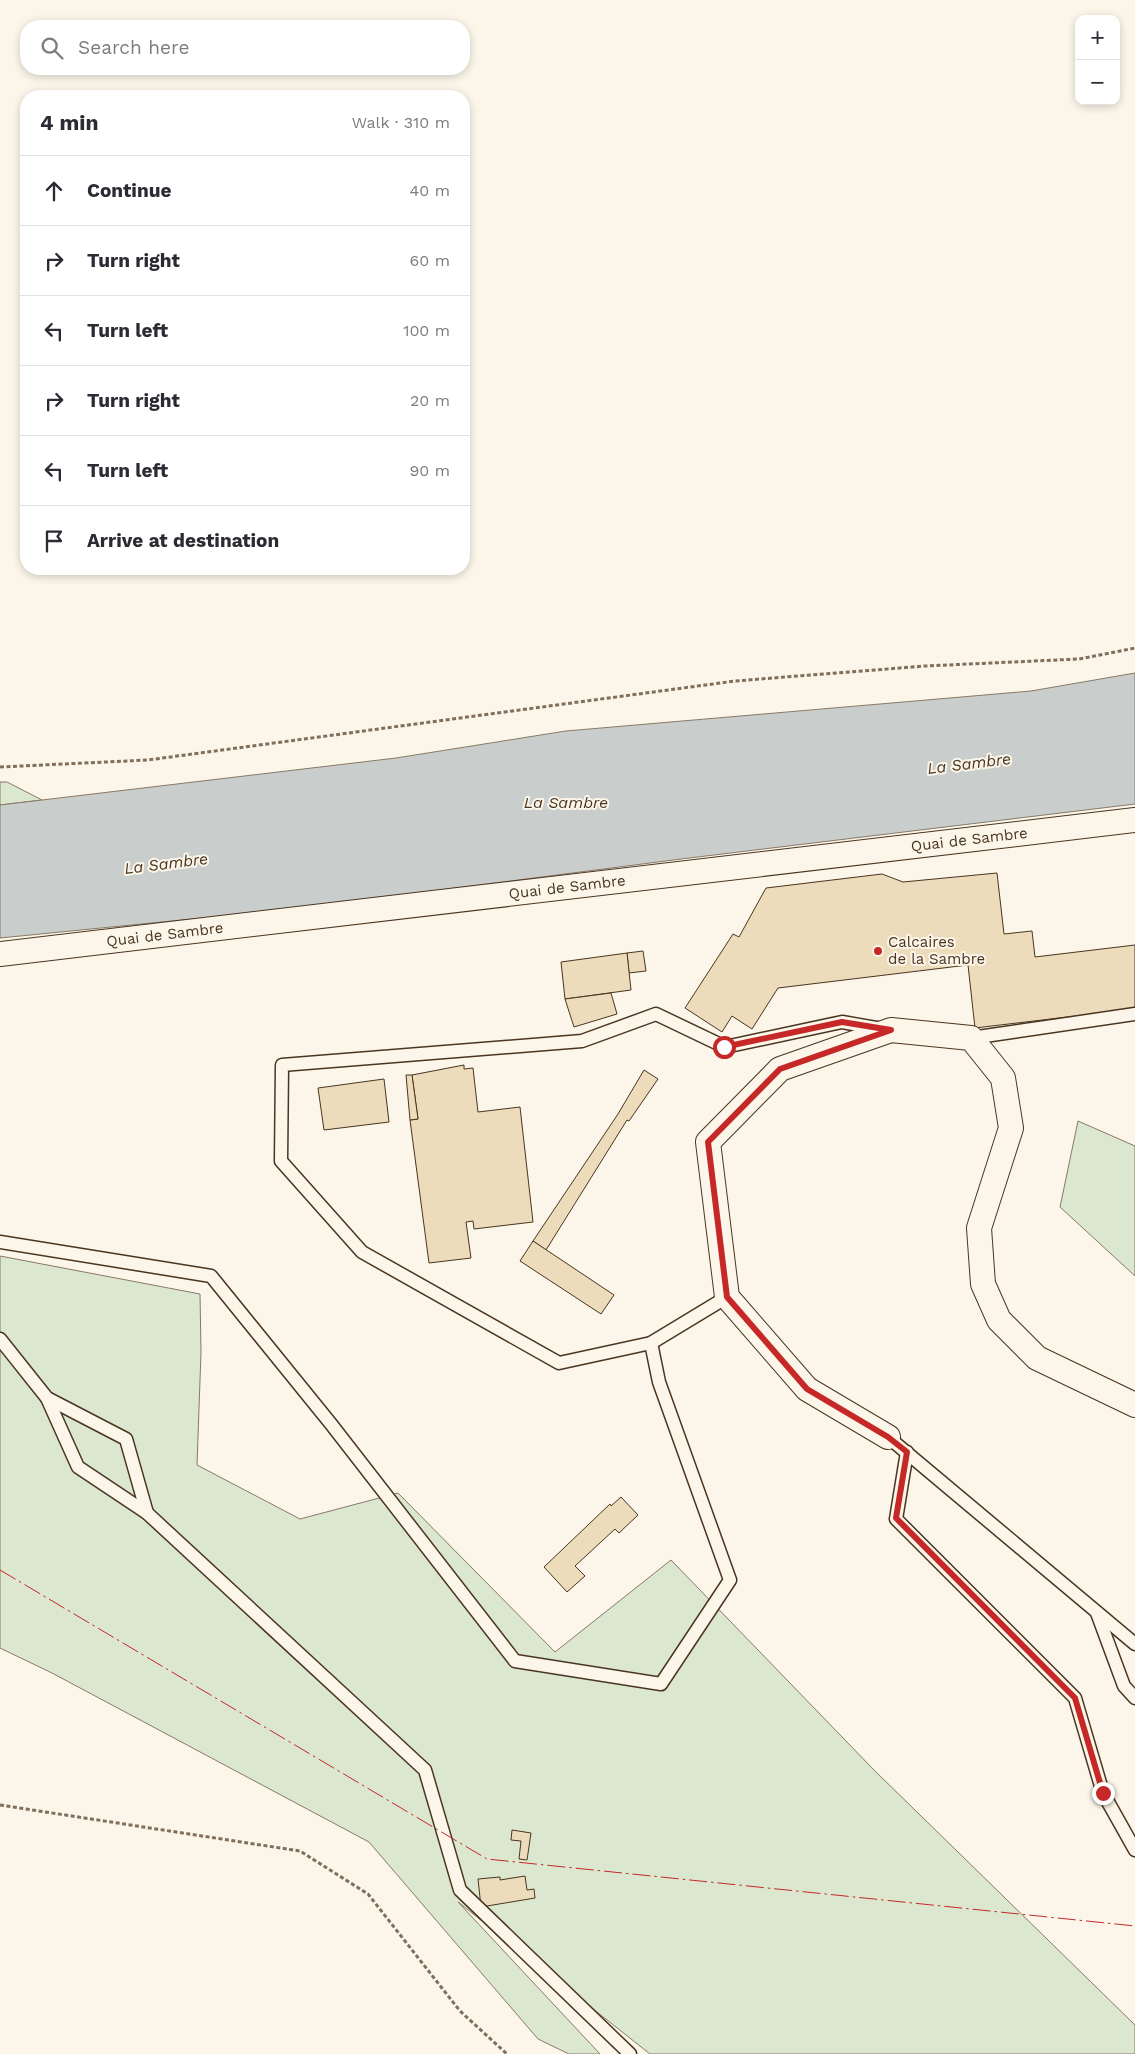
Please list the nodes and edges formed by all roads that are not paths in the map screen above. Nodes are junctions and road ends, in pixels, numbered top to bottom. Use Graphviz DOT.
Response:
graph roads {
  1 [pos="1135,820"];
  2 [pos="0,954"];
  3 [pos="1135,1014"];
  4 [pos="891,1030"];
  5 [pos="971,1038"];
  6 [pos="0,1242"];
  7 [pos="727,1297"];
  8 [pos="0,1339"];
  9 [pos="650,1343"];
  10 [pos="47,1398"];
  11 [pos="1135,1405"];
  12 [pos="888,1437"];
  13 [pos="907,1452"];
  14 [pos="147,1513"];
  15 [pos="1096,1611"];
  16 [pos="1134,1643"];
  17 [pos="1135,1698"];
  18 [pos="1135,1850"];
  19 [pos="630,2054"];
  1 -- 2 [label="street, Quai de Sambre"];
  3 -- 5 [label="lane"];
  4 -- 5 [label="street"];
  4 -- 7 [label="street"];
  4 -- 9 [label="lane"];
  5 -- 11 [label="street"];
  6 -- 9 [label="lane"];
  7 -- 9 [label="lane"];
  7 -- 12 [label="street"];
  8 -- 10 [label="lane"];
  10 -- 14 [label="lane"];
  10 -- 14 [label="lane"];
  12 -- 13 [label="lane"];
  13 -- 15 [label="lane"];
  13 -- 18 [label="lane"];
  14 -- 19 [label="lane"];
  15 -- 16 [label="lane"];
  15 -- 17 [label="lane"];
}
